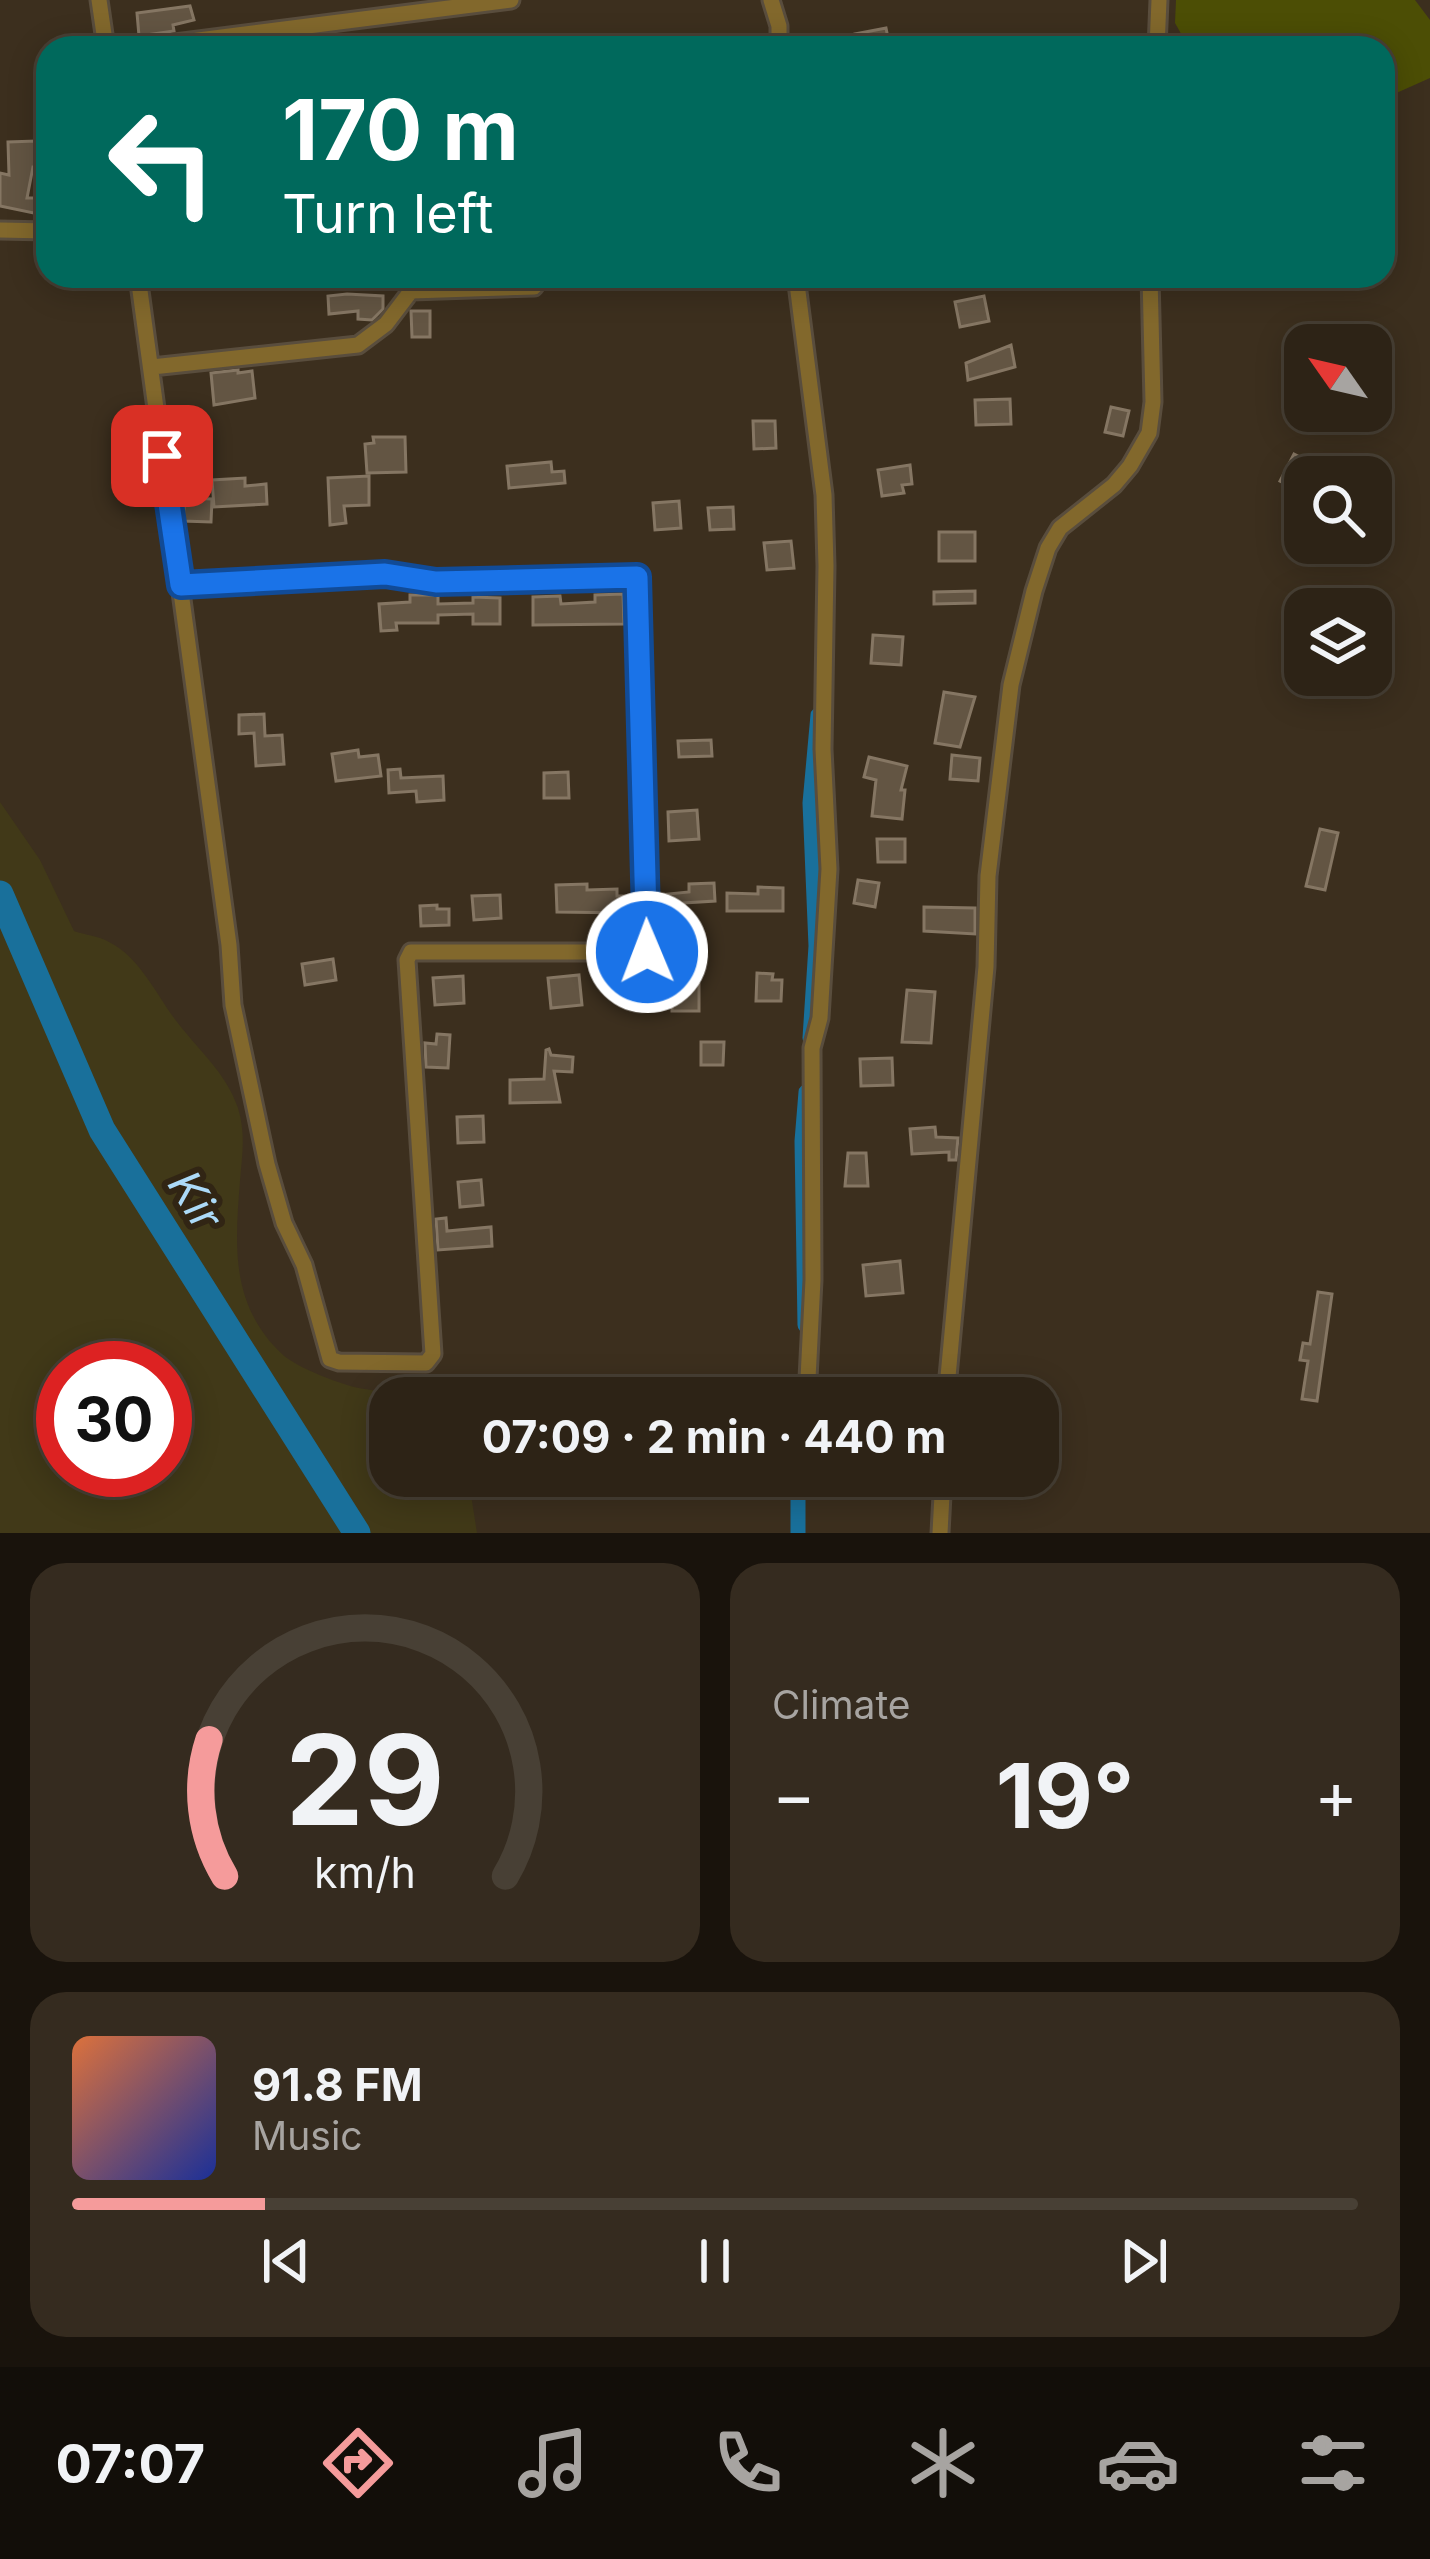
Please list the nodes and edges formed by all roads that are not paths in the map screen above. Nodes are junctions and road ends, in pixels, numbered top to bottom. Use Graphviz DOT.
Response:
graph roads {
  1 [pos="99,0"];
  2 [pos="511,0"];
  3 [pos="771,0"];
  4 [pos="1159,0"];
  5 [pos="104,36"];
  6 [pos="230,36"];
  7 [pos="778,36"];
  8 [pos="1158,36"];
  9 [pos="0,230"];
  10 [pos="36,231"];
  11 [pos="140,288"];
  12 [pos="503,288"];
  13 [pos="798,288"];
  14 [pos="1150,288"];
  15 [pos="152,367"];
  16 [pos="181,585"];
  17 [pos="808,1377"];
  18 [pos="948,1377"];
  19 [pos="942,1497"];
  20 [pos="940,1533"];
  1 -- 5 [label="street"];
  2 -- 6 [label="street"];
  3 -- 7 [label="street"];
  4 -- 8 [label="street"];
  9 -- 10 [label="street"];
  11 -- 15 [label="street"];
  12 -- 15 [label="street"];
  13 -- 17 [label="street"];
  14 -- 18 [label="street"];
  15 -- 16 [label="street"];
  16 -- 16 [label="street"];
  19 -- 20 [label="street"];
}
